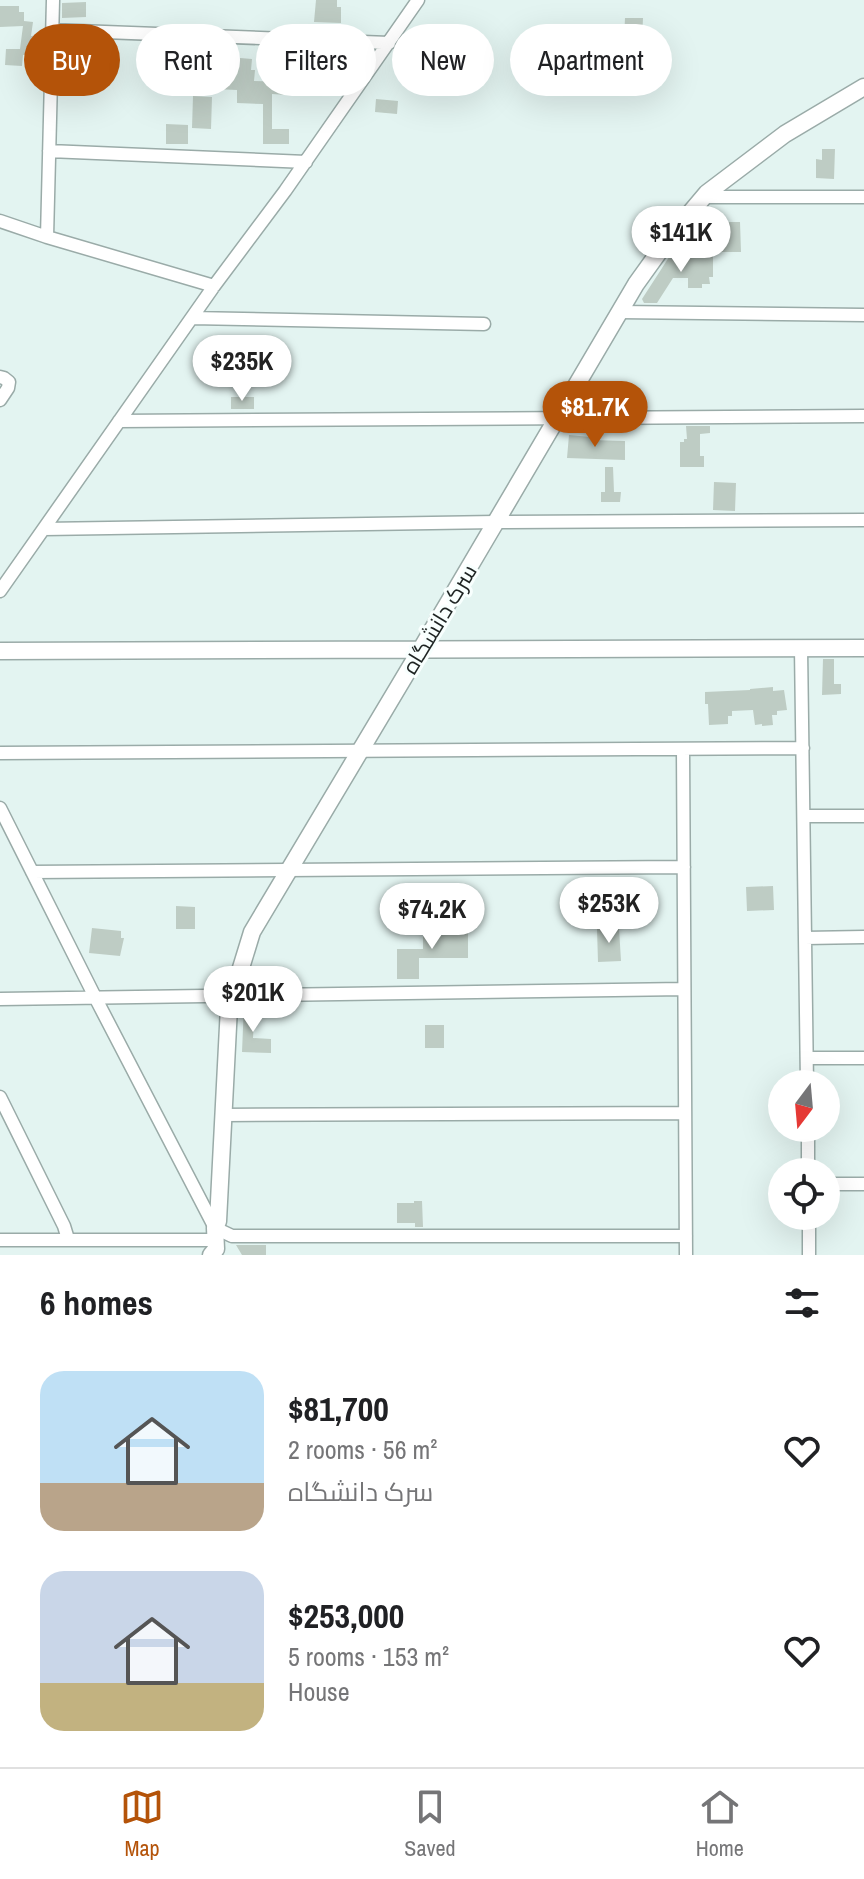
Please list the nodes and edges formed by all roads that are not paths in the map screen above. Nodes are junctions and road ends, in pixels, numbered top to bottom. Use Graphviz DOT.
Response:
graph roads {
  1 [pos="53,0"];
  2 [pos="418,0"];
  3 [pos="52,24"];
  4 [pos="120,33"];
  5 [pos="389,43"];
  6 [pos="864,87"];
  7 [pos="50,96"];
  8 [pos="49,151"];
  9 [pos="306,162"];
  10 [pos="704,197"];
  11 [pos="864,197"];
  12 [pos="0,221"];
  13 [pos="47,237"];
  14 [pos="214,286"];
  15 [pos="620,312"];
  16 [pos="864,315"];
  17 [pos="192,318"];
  18 [pos="484,324"];
  19 [pos="0,377"];
  20 [pos="0,400"];
  21 [pos="864,416"];
  22 [pos="558,417"];
  23 [pos="119,421"];
  24 [pos="864,520"];
  25 [pos="496,522"];
  26 [pos="44,529"];
  27 [pos="0,591"];
  28 [pos="801,648"];
  29 [pos="864,648"];
  30 [pos="421,649"];
  31 [pos="0,651"];
  32 [pos="803,748"];
  33 [pos="683,749"];
  34 [pos="361,750"];
  35 [pos="0,753"];
  36 [pos="0,808"];
  37 [pos="804,816"];
  38 [pos="864,816"];
  39 [pos="684,867"];
  40 [pos="289,870"];
  41 [pos="32,872"];
  42 [pos="864,937"];
  43 [pos="805,938"];
  44 [pos="684,989"];
  45 [pos="233,995"];
  46 [pos="95,997"];
  47 [pos="0,999"];
  48 [pos="807,1058"];
  49 [pos="864,1058"];
  50 [pos="807,1070"];
  51 [pos="0,1097"];
  52 [pos="685,1113"];
  53 [pos="224,1115"];
  54 [pos="6,1120"];
  55 [pos="840,1184"];
  56 [pos="864,1184"];
  57 [pos="809,1230"];
  58 [pos="686,1236"];
  59 [pos="68,1239"];
  60 [pos="0,1240"];
  61 [pos="216,1245"];
  62 [pos="686,1255"];
  63 [pos="809,1255"];
  1 -- 3 [label="street"];
  2 -- 5 [label="street"];
  4 -- 5 [label="street"];
  5 -- 9 [label="street"];
  6 -- 10 [label="street, سرک دانشگاه"];
  7 -- 8 [label="street"];
  8 -- 9 [label="street"];
  8 -- 13 [label="street"];
  9 -- 14 [label="street"];
  10 -- 11 [label="street"];
  10 -- 15 [label="street, سرک دانشگاه"];
  12 -- 13 [label="street"];
  13 -- 14 [label="street"];
  14 -- 17 [label="street"];
  15 -- 16 [label="street"];
  15 -- 22 [label="street, سرک دانشگاه"];
  17 -- 18 [label="street"];
  17 -- 23 [label="street"];
  19 -- 20 [label="street"];
  21 -- 22 [label="street"];
  22 -- 23 [label="street"];
  22 -- 25 [label="street, سرک دانشگاه"];
  23 -- 26 [label="street"];
  24 -- 25 [label="street"];
  25 -- 26 [label="street"];
  25 -- 30 [label="street, سرک دانشگاه"];
  26 -- 27 [label="street"];
  28 -- 29 [label="street"];
  28 -- 30 [label="street"];
  28 -- 32 [label="street"];
  30 -- 31 [label="street"];
  30 -- 34 [label="street, سرک دانشگاه"];
  32 -- 33 [label="street"];
  32 -- 37 [label="street"];
  33 -- 34 [label="street"];
  33 -- 39 [label="street"];
  34 -- 35 [label="street"];
  34 -- 40 [label="street, سرک دانشگاه"];
  36 -- 41 [label="street"];
  37 -- 38 [label="street"];
  37 -- 43 [label="street"];
  39 -- 40 [label="street"];
  39 -- 44 [label="street"];
  40 -- 41 [label="street"];
  40 -- 45 [label="street, سرک دانشگاه"];
  41 -- 46 [label="street"];
  42 -- 43 [label="street"];
  43 -- 48 [label="street"];
  44 -- 45 [label="street"];
  44 -- 52 [label="street"];
  45 -- 46 [label="street"];
  45 -- 53 [label="street, سرک دانشگاه"];
  46 -- 47 [label="street"];
  46 -- 61 [label="street"];
  48 -- 49 [label="street"];
  48 -- 50 [label="street"];
  51 -- 54 [label="street"];
  52 -- 53 [label="street"];
  52 -- 58 [label="street"];
  53 -- 61 [label="street, سرک دانشگاه"];
  54 -- 59 [label="street"];
  55 -- 56 [label="street"];
  57 -- 63 [label="street"];
  58 -- 61 [label="street"];
  58 -- 62 [label="street"];
  59 -- 60 [label="street"];
  59 -- 61 [label="street"];
}
